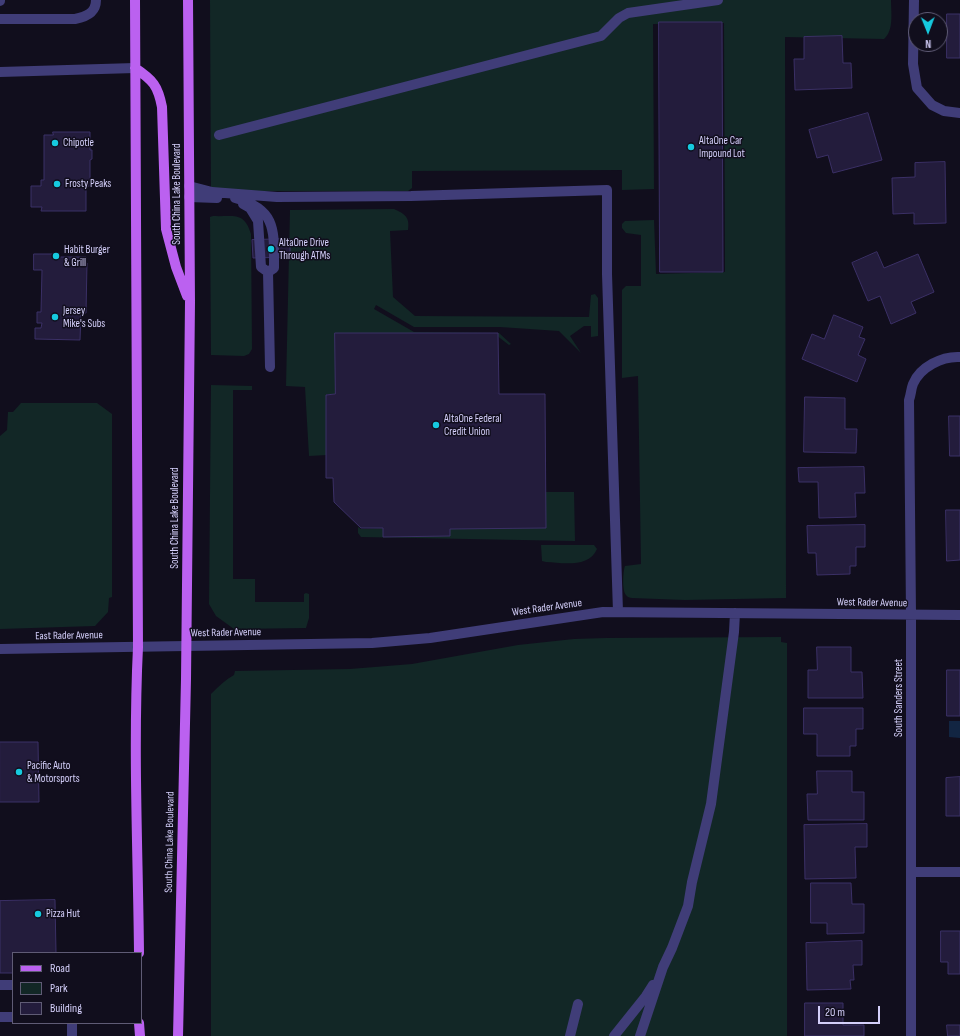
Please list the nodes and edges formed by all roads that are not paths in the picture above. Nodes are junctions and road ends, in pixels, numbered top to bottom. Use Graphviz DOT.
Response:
graph roads {
  1 [pos="96,0"];
  2 [pos="135,0"];
  3 [pos="188,0"];
  4 [pos="718,0"];
  5 [pos="914,0"];
  6 [pos="0,19"];
  7 [pos="135,68"];
  8 [pos="0,72"];
  9 [pos="960,113"];
  10 [pos="219,135"];
  11 [pos="189,186"];
  12 [pos="189,197"];
  13 [pos="235,198"];
  14 [pos="268,272"];
  15 [pos="190,302"];
  16 [pos="960,357"];
  17 [pos="270,367"];
  18 [pos="618,612"];
  19 [pos="735,613"];
  20 [pos="911,615"];
  21 [pos="960,615"];
  22 [pos="186,646"];
  23 [pos="138,647"];
  24 [pos="0,649"];
  25 [pos="911,872"];
  26 [pos="960,872"];
  27 [pos="139,952"];
  28 [pos="664,966"];
  29 [pos="0,985"];
  30 [pos="12,985"];
  31 [pos="578,1004"];
  32 [pos="0,1017"];
  33 [pos="12,1017"];
  34 [pos="72,1024"];
  35 [pos="139,1024"];
  36 [pos="72,1036"];
  37 [pos="140,1036"];
  38 [pos="178,1036"];
  39 [pos="570,1036"];
  40 [pos="614,1036"];
  41 [pos="640,1036"];
  42 [pos="911,1036"];
  1 -- 6 [label="street"];
  2 -- 7 [label="main road"];
  3 -- 11 [label="main road, South China Lake Boulevard"];
  4 -- 10 [label="street"];
  5 -- 9 [label="street"];
  7 -- 8 [label="street"];
  7 -- 15 [label="main road"];
  7 -- 23 [label="main road"];
  11 -- 12 [label="main road, South China Lake Boulevard"];
  11 -- 18 [label="street"];
  12 -- 13 [label="street"];
  12 -- 15 [label="main road, South China Lake Boulevard"];
  13 -- 14 [label="street"];
  13 -- 14 [label="street"];
  14 -- 17 [label="street"];
  15 -- 22 [label="main road, South China Lake Boulevard"];
  16 -- 20 [label="street, South Sanders Street"];
  18 -- 19 [label="street, West Rader Avenue"];
  18 -- 22 [label="street, West Rader Avenue"];
  19 -- 20 [label="street, West Rader Avenue"];
  19 -- 28 [label="street"];
  20 -- 21 [label="street, West Rader Avenue"];
  20 -- 25 [label="street, South Sanders Street"];
  22 -- 23 [label="street, West Rader Avenue"];
  22 -- 38 [label="main road, South China Lake Boulevard"];
  23 -- 24 [label="street, East Rader Avenue"];
  23 -- 27 [label="main road"];
  25 -- 26 [label="street"];
  25 -- 42 [label="street, South Sanders Street"];
  28 -- 40 [label="street"];
  28 -- 41 [label="street"];
  29 -- 30 [label="street"];
  31 -- 39 [label="street"];
  32 -- 33 [label="street"];
  34 -- 36 [label="street"];
  35 -- 37 [label="main road"];
}
